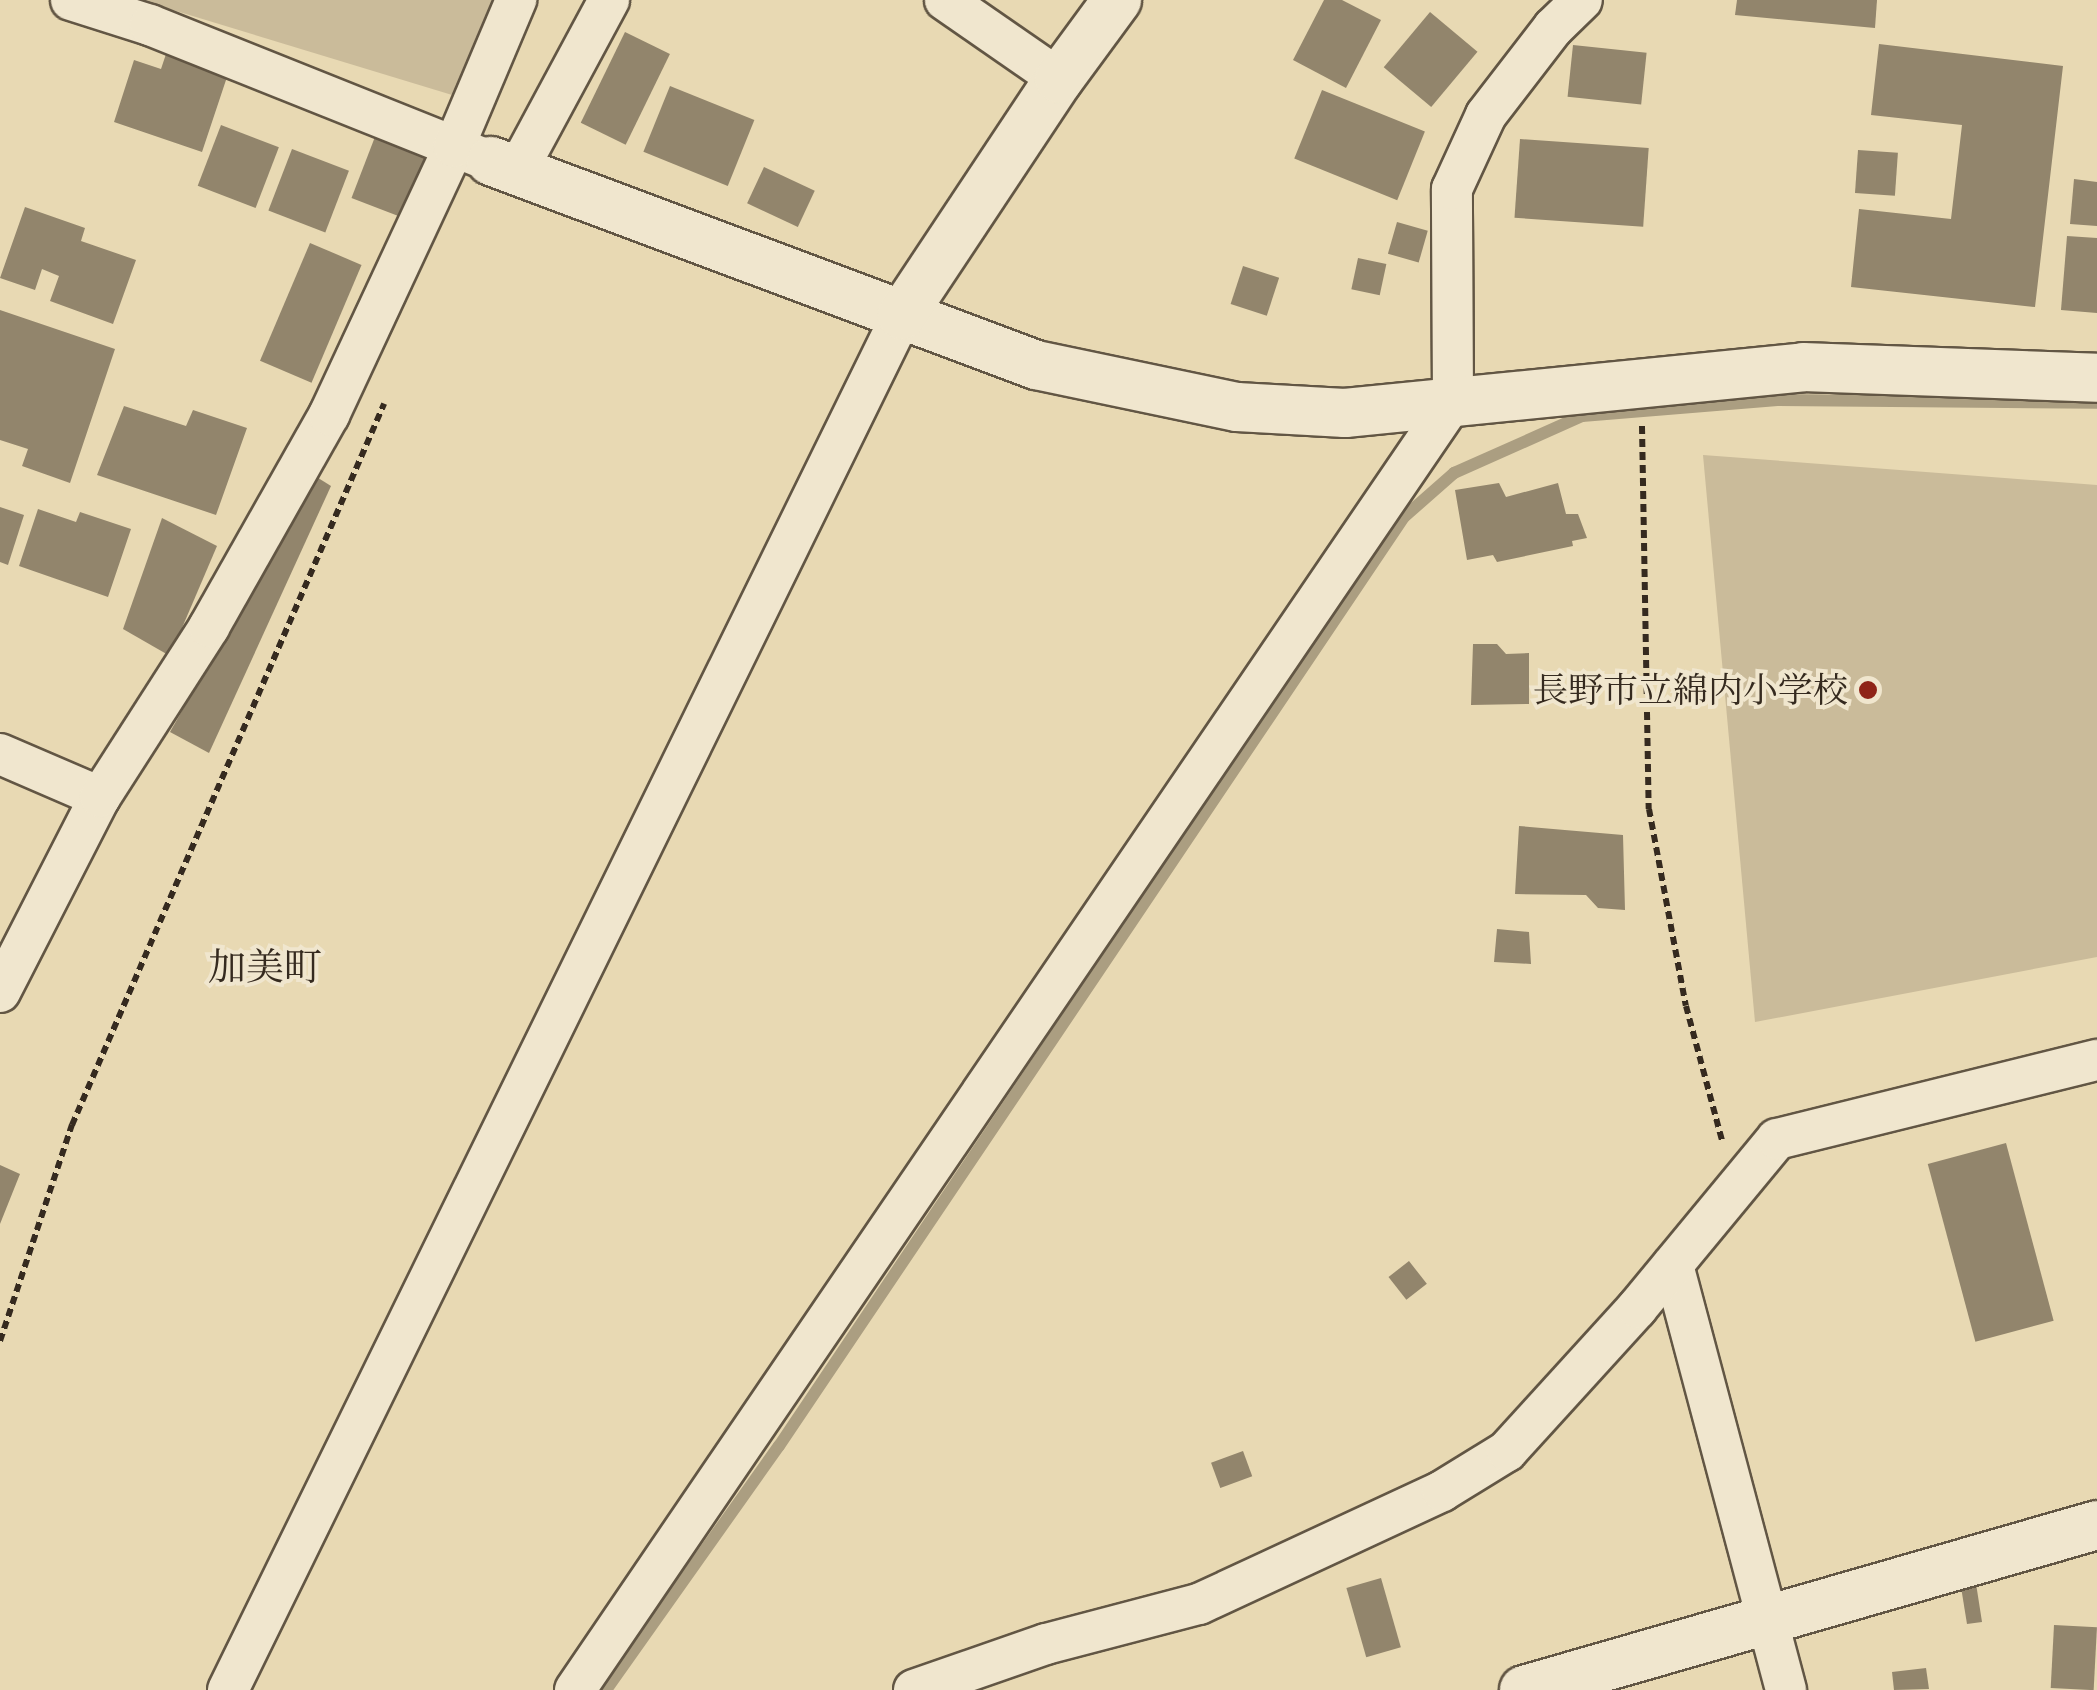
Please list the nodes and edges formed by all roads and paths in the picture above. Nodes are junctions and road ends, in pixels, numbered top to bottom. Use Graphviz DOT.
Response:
graph roads {
  1 [pos="71,0"];
  2 [pos="516,0"];
  3 [pos="609,0"];
  4 [pos="945,0"];
  5 [pos="1117,0"];
  6 [pos="1582,0"];
  7 [pos="1059,78"];
  8 [pos="487,159"];
  9 [pos="902,314"];
  10 [pos="2097,378"];
  11 [pos="388,394"];
  12 [pos="1453,401"];
  13 [pos="1642,420"];
  14 [pos="0,754"];
  15 [pos="100,797"];
  16 [pos="0,992"];
  17 [pos="2097,1060"];
  18 [pos="1736,1189"];
  19 [pos="1673,1265"];
  20 [pos="0,1341"];
  21 [pos="2097,1525"];
  22 [pos="1766,1620"];
  23 [pos="228,1690"];
  24 [pos="575,1690"];
  25 [pos="914,1690"];
  26 [pos="1524,1690"];
  27 [pos="1786,1690"];
  1 -- 8 [label="street"];
  2 -- 8 [label="street"];
  3 -- 8 [label="street"];
  4 -- 7 [label="street"];
  5 -- 7 [label="street"];
  6 -- 12 [label="street"];
  7 -- 9 [label="street"];
  8 -- 9 [label="street"];
  8 -- 15 [label="street"];
  9 -- 12 [label="street"];
  9 -- 23 [label="street"];
  10 -- 12 [label="street"];
  11 -- 20 [label="path"];
  12 -- 24 [label="street"];
  13 -- 18 [label="path"];
  14 -- 15 [label="street"];
  15 -- 16 [label="street"];
  17 -- 18 [label="street"];
  18 -- 19 [label="street"];
  19 -- 22 [label="street"];
  19 -- 25 [label="street"];
  21 -- 22 [label="street"];
  22 -- 26 [label="street"];
  22 -- 27 [label="street"];
}
